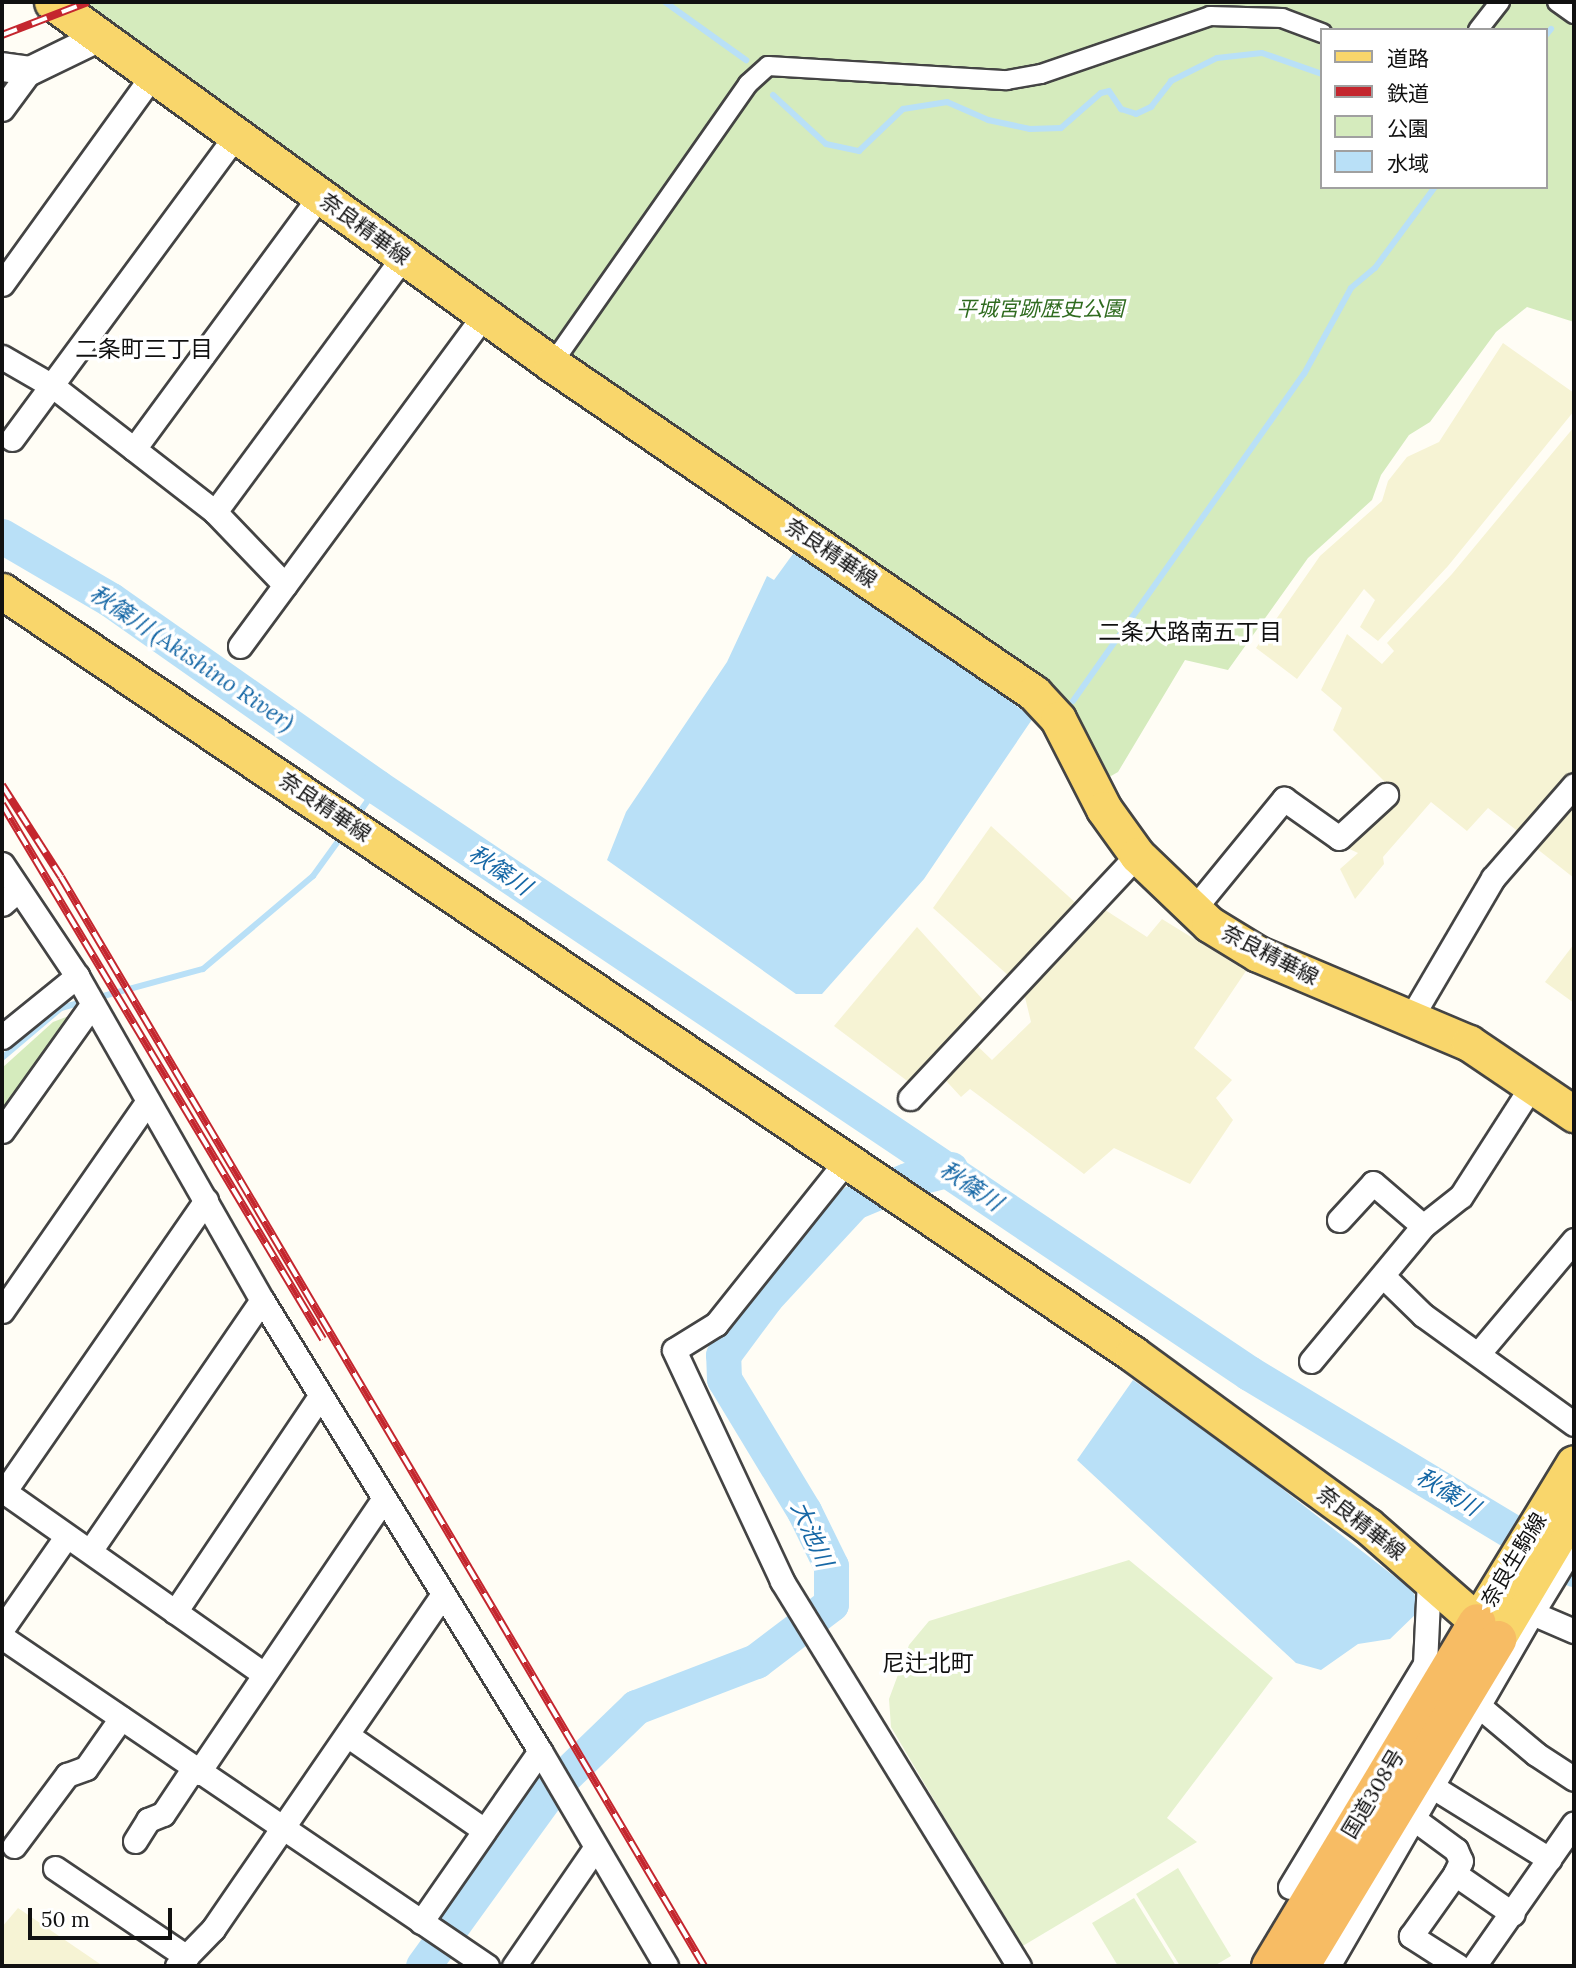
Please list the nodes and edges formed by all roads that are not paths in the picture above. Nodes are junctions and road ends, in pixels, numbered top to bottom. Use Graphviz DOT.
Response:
graph roads {
  1 [pos="52,2"];
  2 [pos="1500,2"];
  3 [pos="1557,2"];
  4 [pos="1574,14"];
  5 [pos="1480,28"];
  6 [pos="1320,32"];
  7 [pos="100,37"];
  8 [pos="2,67"];
  9 [pos="30,71"];
  10 [pos="153,75"];
  11 [pos="2,109"];
  12 [pos="236,135"];
  13 [pos="320,197"];
  14 [pos="404,257"];
  15 [pos="2,284"];
  16 [pos="484,315"];
  17 [pos="2,357"];
  18 [pos="552,363"];
  19 [pos="54,387"];
  20 [pos="12,439"];
  21 [pos="134,449"];
  22 [pos="215,512"];
  23 [pos="285,585"];
  24 [pos="2,591"];
  25 [pos="240,646"];
  26 [pos="1574,785"];
  27 [pos="1386,795"];
  28 [pos="1137,855"];
  29 [pos="2,864"];
  30 [pos="10,897"];
  31 [pos="1193,910"];
  32 [pos="76,976"];
  33 [pos="92,1005"];
  34 [pos="1412,1016"];
  35 [pos="2,1037"];
  36 [pos="1533,1084"];
  37 [pos="910,1098"];
  38 [pos="147,1102"];
  39 [pos="1574,1114"];
  40 [pos="2,1131"];
  41 [pos="853,1165"];
  42 [pos="206,1200"];
  43 [pos="1339,1220"];
  44 [pos="1423,1227"];
  45 [pos="1574,1240"];
  46 [pos="1383,1276"];
  47 [pos="262,1300"];
  48 [pos="2,1311"];
  49 [pos="1478,1354"];
  50 [pos="1311,1361"];
  51 [pos="320,1396"];
  52 [pos="1574,1424"];
  53 [pos="1574,1463"];
  54 [pos="3,1491"];
  55 [pos="383,1500"];
  56 [pos="1563,1525"];
  57 [pos="65,1537"];
  58 [pos="90,1551"];
  59 [pos="1429,1578"];
  60 [pos="442,1596"];
  61 [pos="1517,1600"];
  62 [pos="175,1612"];
  63 [pos="2,1629"];
  64 [pos="1487,1630"];
  65 [pos="1574,1631"];
  66 [pos="2,1637"];
  67 [pos="262,1673"];
  68 [pos="1480,1707"];
  69 [pos="121,1718"];
  70 [pos="347,1735"];
  71 [pos="545,1760"];
  72 [pos="196,1771"];
  73 [pos="1574,1779"];
  74 [pos="1433,1787"];
  75 [pos="1414,1819"];
  76 [pos="1574,1823"];
  77 [pos="283,1828"];
  78 [pos="483,1829"];
  79 [pos="135,1841"];
  80 [pos="14,1846"];
  81 [pos="596,1848"];
  82 [pos="1549,1859"];
  83 [pos="55,1868"];
  84 [pos="1455,1874"];
  85 [pos="1290,1887"];
  86 [pos="1513,1914"];
  87 [pos="424,1924"];
  88 [pos="182,1961"];
  89 [pos="487,1966"];
  90 [pos="514,1966"];
  91 [pos="666,1966"];
  92 [pos="1019,1966"];
  93 [pos="1270,1966"];
  94 [pos="1300,1966"];
  95 [pos="1328,1966"];
  96 [pos="1458,1966"];
  97 [pos="1474,1966"];
  1 -- 7 [label="main road, 奈良精華線"];
  2 -- 5 [label="street"];
  3 -- 4 [label="street"];
  6 -- 18 [label="street"];
  7 -- 9 [label="street"];
  7 -- 10 [label="main road, 奈良精華線"];
  8 -- 9 [label="street"];
  9 -- 11 [label="street"];
  10 -- 12 [label="main road, 奈良精華線"];
  10 -- 15 [label="street"];
  12 -- 13 [label="main road, 奈良精華線"];
  12 -- 19 [label="street"];
  13 -- 14 [label="main road, 奈良精華線"];
  13 -- 21 [label="street"];
  14 -- 16 [label="main road, 奈良精華線"];
  14 -- 22 [label="street"];
  16 -- 18 [label="main road, 奈良精華線"];
  16 -- 23 [label="street"];
  17 -- 19 [label="street"];
  18 -- 28 [label="main road, 奈良精華線"];
  19 -- 20 [label="street"];
  19 -- 21 [label="street"];
  21 -- 22 [label="street"];
  22 -- 23 [label="street"];
  23 -- 25 [label="street"];
  24 -- 41 [label="main road, 奈良精華線"];
  26 -- 34 [label="street"];
  27 -- 31 [label="street"];
  28 -- 31 [label="main road, 奈良精華線"];
  28 -- 37 [label="street"];
  29 -- 30 [label="street"];
  30 -- 32 [label="street"];
  31 -- 34 [label="main road, 奈良精華線"];
  32 -- 33 [label="street"];
  32 -- 35 [label="street"];
  33 -- 38 [label="street"];
  33 -- 40 [label="street"];
  34 -- 36 [label="main road, 奈良精華線"];
  36 -- 39 [label="main road, 奈良精華線"];
  36 -- 44 [label="street"];
  38 -- 42 [label="street"];
  38 -- 48 [label="street"];
  41 -- 59 [label="main road, 奈良精華線"];
  41 -- 92 [label="street"];
  42 -- 47 [label="street"];
  42 -- 54 [label="street"];
  43 -- 44 [label="street"];
  44 -- 46 [label="street"];
  45 -- 49 [label="street"];
  46 -- 49 [label="street"];
  46 -- 50 [label="street"];
  47 -- 51 [label="street"];
  47 -- 58 [label="street"];
  49 -- 52 [label="street"];
  51 -- 55 [label="street"];
  51 -- 62 [label="street"];
  53 -- 56 [label="main road, 奈良生駒線"];
  54 -- 57 [label="street"];
  55 -- 60 [label="street"];
  55 -- 67 [label="street"];
  56 -- 61 [label="main road, 奈良生駒線"];
  57 -- 58 [label="street"];
  57 -- 63 [label="street"];
  58 -- 62 [label="street"];
  59 -- 64 [label="main road, 奈良精華線"];
  59 -- 85 [label="street"];
  60 -- 70 [label="street"];
  60 -- 71 [label="street"];
  61 -- 64 [label="main road, 奈良生駒線"];
  61 -- 65 [label="street"];
  61 -- 68 [label="street"];
  62 -- 67 [label="street"];
  64 -- 93 [label="highway, 国道308号"];
  64 -- 94 [label="highway, 国道308号"];
  66 -- 69 [label="street"];
  67 -- 72 [label="street"];
  68 -- 73 [label="street"];
  68 -- 74 [label="street"];
  69 -- 72 [label="street"];
  69 -- 80 [label="street"];
  70 -- 77 [label="street"];
  70 -- 78 [label="street"];
  71 -- 78 [label="street"];
  71 -- 81 [label="street"];
  72 -- 77 [label="street"];
  72 -- 79 [label="street"];
  74 -- 75 [label="street"];
  74 -- 82 [label="street"];
  75 -- 84 [label="street"];
  75 -- 95 [label="street"];
  76 -- 82 [label="street"];
  77 -- 87 [label="street"];
  77 -- 88 [label="street"];
  78 -- 87 [label="street"];
  81 -- 90 [label="street"];
  81 -- 91 [label="street"];
  82 -- 86 [label="street"];
  83 -- 88 [label="street"];
  84 -- 86 [label="street"];
  84 -- 96 [label="street"];
  86 -- 97 [label="street"];
  87 -- 89 [label="street"];
}
